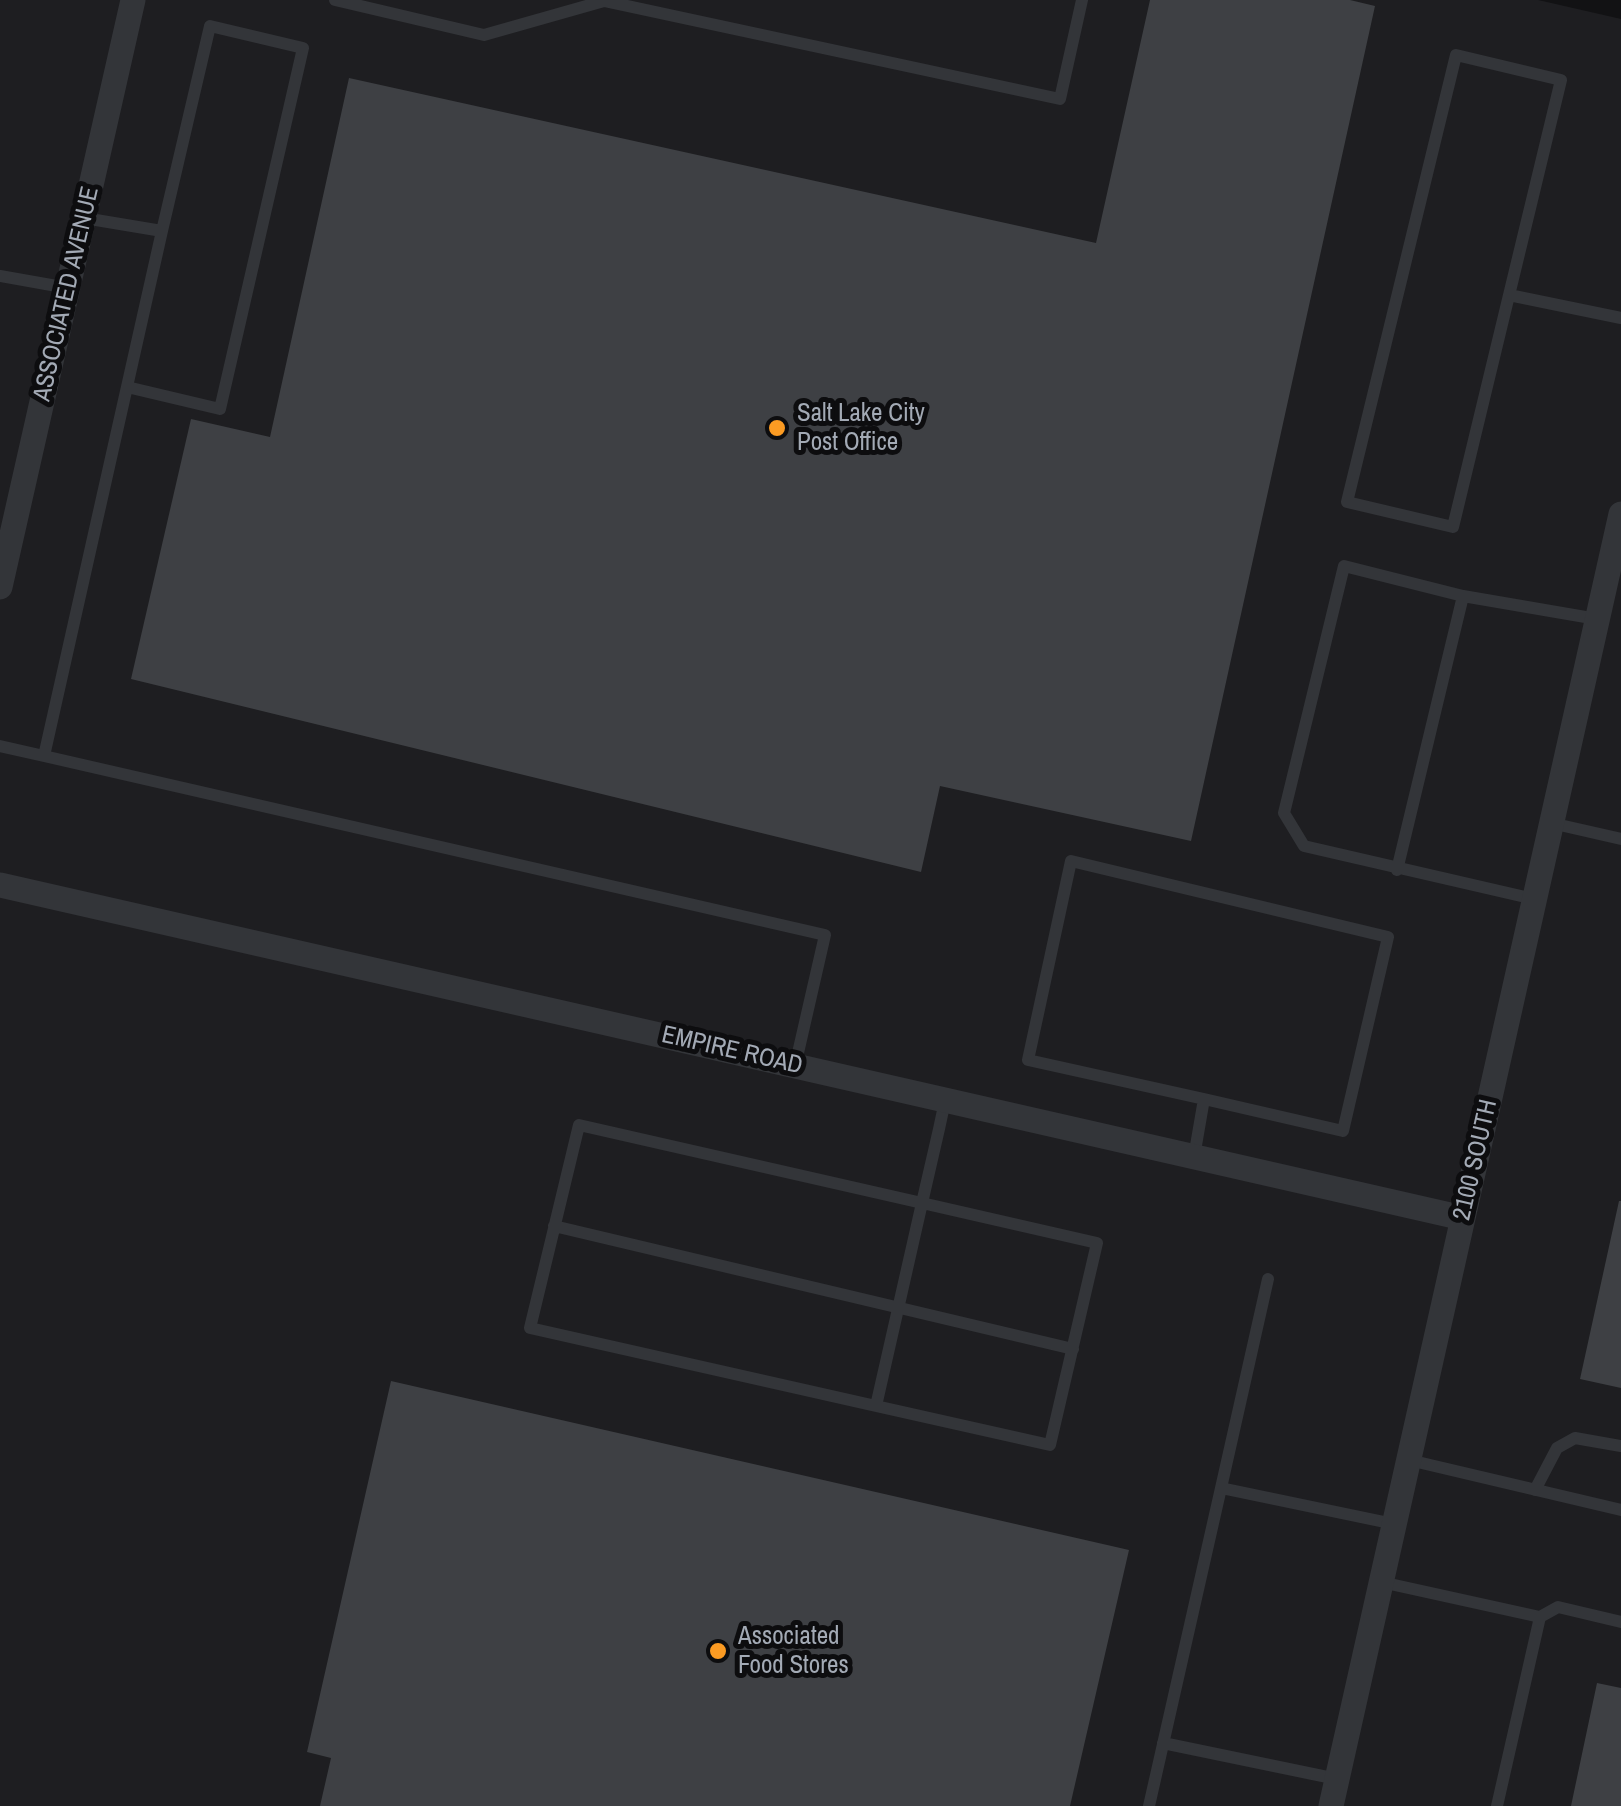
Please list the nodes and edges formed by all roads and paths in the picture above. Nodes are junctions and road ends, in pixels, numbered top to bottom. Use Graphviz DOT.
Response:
graph roads {
  1 [pos="134,0"];
  2 [pos="335,0"];
  3 [pos="1082,0"];
  4 [pos="84,218"];
  5 [pos="162,232"];
  6 [pos="0,276"];
  7 [pos="68,288"];
  8 [pos="1509,295"];
  9 [pos="1621,318"];
  10 [pos="128,388"];
  11 [pos="1620,519"];
  12 [pos="0,587"];
  13 [pos="1463,596"];
  14 [pos="1607,608"];
  15 [pos="0,746"];
  16 [pos="44,756"];
  17 [pos="1551,824"];
  18 [pos="1621,839"];
  19 [pos="1397,870"];
  20 [pos="0,885"];
  21 [pos="1534,899"];
  22 [pos="796,1066"];
  23 [pos="1204,1099"];
  24 [pos="946,1100"];
  25 [pos="1194,1157"];
  26 [pos="922,1204"];
  27 [pos="1463,1218"];
  28 [pos="554,1226"];
  29 [pos="1268,1280"];
  30 [pos="899,1306"];
  31 [pos="1073,1349"];
  32 [pos="876,1406"];
  33 [pos="1621,1446"];
  34 [pos="1409,1460"];
  35 [pos="1221,1488"];
  36 [pos="1535,1490"];
  37 [pos="1621,1510"];
  38 [pos="1394,1524"];
  39 [pos="1381,1582"];
  40 [pos="1540,1616"];
  41 [pos="1621,1622"];
  42 [pos="1163,1744"];
  43 [pos="1338,1779"];
  44 [pos="1149,1806"];
  45 [pos="1332,1806"];
  46 [pos="1496,1806"];
  1 -- 4 [label="street, ASSOCIATED AVENUE"];
  2 -- 3 [label="lane"];
  4 -- 5 [label="lane"];
  4 -- 7 [label="street, ASSOCIATED AVENUE"];
  5 -- 10 [label="lane"];
  5 -- 10 [label="lane"];
  6 -- 7 [label="lane"];
  7 -- 12 [label="street, ASSOCIATED AVENUE"];
  8 -- 8 [label="lane"];
  8 -- 9 [label="lane"];
  10 -- 16 [label="lane"];
  11 -- 14 [label="street, 2100 SOUTH"];
  13 -- 14 [label="lane"];
  13 -- 19 [label="lane"];
  13 -- 19 [label="lane"];
  14 -- 17 [label="street, 2100 SOUTH"];
  15 -- 16 [label="lane"];
  16 -- 22 [label="lane"];
  17 -- 18 [label="lane"];
  17 -- 21 [label="street, 2100 SOUTH"];
  19 -- 21 [label="lane"];
  20 -- 22 [label="street, EMPIRE ROAD"];
  21 -- 27 [label="street, 2100 SOUTH"];
  22 -- 24 [label="street, EMPIRE ROAD"];
  23 -- 23 [label="lane"];
  23 -- 25 [label="lane"];
  24 -- 25 [label="street, EMPIRE ROAD"];
  24 -- 26 [label="lane"];
  25 -- 27 [label="street, EMPIRE ROAD"];
  26 -- 28 [label="lane"];
  26 -- 30 [label="lane"];
  26 -- 31 [label="lane"];
  27 -- 34 [label="street, 2100 SOUTH"];
  28 -- 30 [label="lane"];
  28 -- 32 [label="lane"];
  29 -- 35 [label="lane"];
  30 -- 31 [label="lane"];
  30 -- 32 [label="lane"];
  31 -- 32 [label="lane"];
  33 -- 36 [label="lane"];
  34 -- 36 [label="lane"];
  34 -- 38 [label="street, 2100 SOUTH"];
  35 -- 38 [label="lane"];
  35 -- 42 [label="lane"];
  36 -- 37 [label="lane"];
  38 -- 39 [label="street, 2100 SOUTH"];
  39 -- 40 [label="lane"];
  39 -- 43 [label="street, 2100 SOUTH"];
  40 -- 41 [label="lane"];
  40 -- 46 [label="lane"];
  42 -- 43 [label="lane"];
  42 -- 44 [label="lane"];
  43 -- 45 [label="street, 2100 SOUTH"];
}
